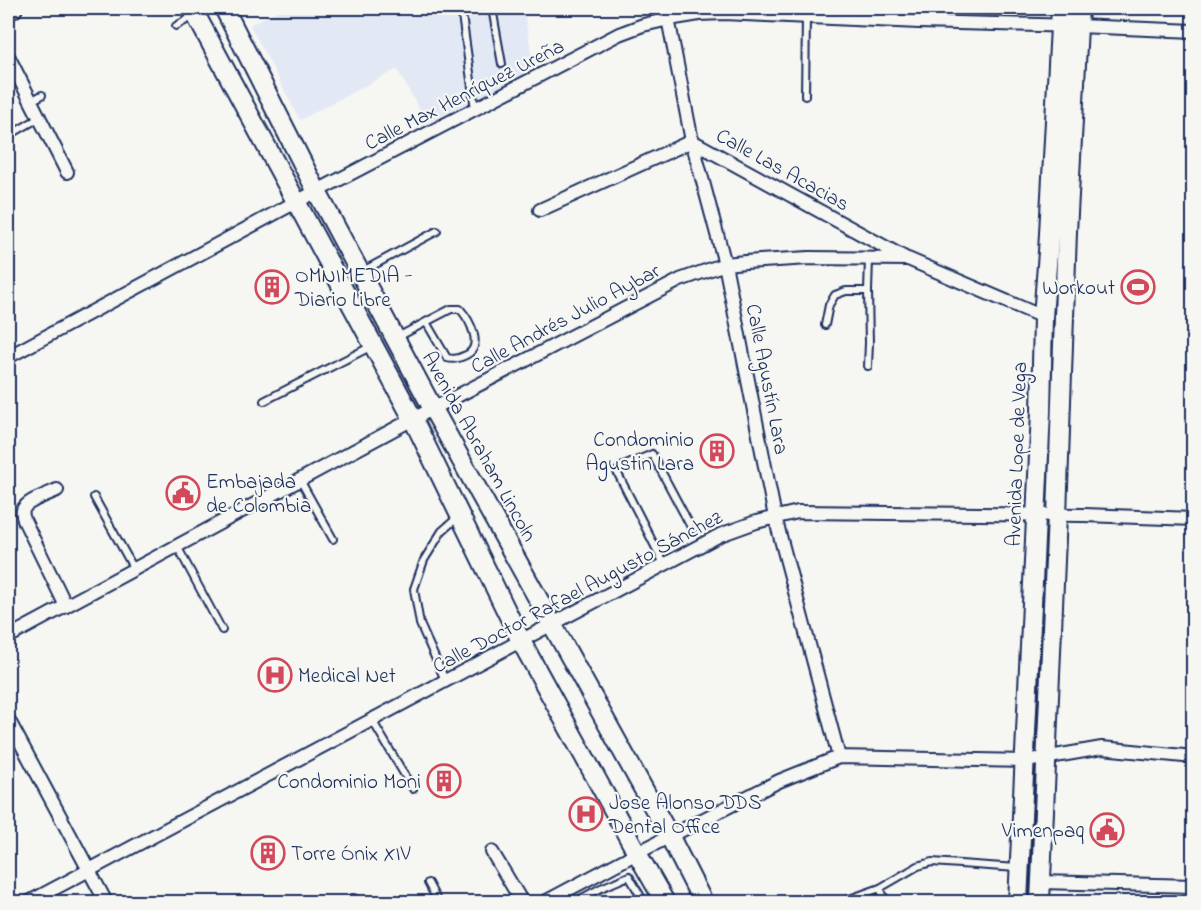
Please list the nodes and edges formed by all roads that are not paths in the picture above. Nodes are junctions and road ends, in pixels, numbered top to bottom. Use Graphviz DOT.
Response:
graph roads {
  1 [pos="13,8"];
  2 [pos="224,8"];
  3 [pos="461,8"];
  4 [pos="492,8"];
  5 [pos="8,10"];
  6 [pos="194,11"];
  7 [pos="668,13"];
  8 [pos="806,17"];
  9 [pos="1069,17"];
  10 [pos="176,26"];
  11 [pos="1194,32"];
  12 [pos="8,56"];
  13 [pos="502,64"];
  14 [pos="805,96"];
  15 [pos="475,110"];
  16 [pos="39,118"];
  17 [pos="8,136"];
  18 [pos="692,141"];
  19 [pos="67,172"];
  20 [pos="317,192"];
  21 [pos="296,202"];
  22 [pos="540,210"];
  23 [pos="437,231"];
  24 [pos="869,259"];
  25 [pos="908,259"];
  26 [pos="725,264"];
  27 [pos="360,272"];
  28 [pos="868,291"];
  29 [pos="1043,318"];
  30 [pos="426,322"];
  31 [pos="825,325"];
  32 [pos="395,338"];
  33 [pos="373,345"];
  34 [pos="8,357"];
  35 [pos="868,366"];
  36 [pos="264,401"];
  37 [pos="433,409"];
  38 [pos="412,419"];
  39 [pos="300,480"];
  40 [pos="57,490"];
  41 [pos="94,497"];
  42 [pos="1036,514"];
  43 [pos="1057,515"];
  44 [pos="460,516"];
  45 [pos="775,518"];
  46 [pos="1194,519"];
  47 [pos="692,529"];
  48 [pos="333,539"];
  49 [pos="177,546"];
  50 [pos="665,565"];
  51 [pos="135,569"];
  52 [pos="66,606"];
  53 [pos="552,625"];
  54 [pos="222,630"];
  55 [pos="8,637"];
  56 [pos="522,641"];
  57 [pos="446,681"];
  58 [pos="8,719"];
  59 [pos="372,720"];
  60 [pos="839,757"];
  61 [pos="1194,757"];
  62 [pos="1045,758"];
  63 [pos="1026,761"];
  64 [pos="413,789"];
  65 [pos="670,837"];
  66 [pos="492,852"];
  67 [pos="637,853"];
  68 [pos="1020,868"];
  69 [pos="88,871"];
  70 [pos="595,876"];
  71 [pos="1041,882"];
  72 [pos="428,883"];
  73 [pos="1194,886"];
  74 [pos="601,888"];
  75 [pos="880,888"];
  76 [pos="565,898"];
  77 [pos="29,903"];
  78 [pos="106,903"];
  79 [pos="438,903"];
  80 [pos="522,903"];
  81 [pos="545,903"];
  82 [pos="575,903"];
  83 [pos="644,903"];
  84 [pos="665,903"];
  85 [pos="703,903"];
  86 [pos="841,903"];
  87 [pos="886,903"];
  88 [pos="1018,903"];
  89 [pos="1040,903"];
  1 -- 5 [label="main road"];
  2 -- 20 [label="main road, Avenida Abraham Lincoln"];
  3 -- 15 [label="lane"];
  4 -- 13 [label="lane"];
  6 -- 10 [label="lane"];
  6 -- 21 [label="main road"];
  7 -- 8 [label="street, Calle Max Henríquez Ureña"];
  7 -- 15 [label="street, Calle Max Henríquez Ureña"];
  7 -- 18 [label="street, Calle Agustín Lara"];
  8 -- 9 [label="street, Calle Max Henríquez Ureña"];
  8 -- 14 [label="lane"];
  9 -- 11 [label="street, Calle Max Henríquez Ureña"];
  9 -- 29 [label="main road, Avenida Lope de Vega"];
  9 -- 43 [label="main road, Avenida Lope de Vega"];
  12 -- 16 [label="street"];
  15 -- 20 [label="street, Calle Max Henríquez Ureña"];
  16 -- 17 [label="lane"];
  16 -- 19 [label="street"];
  18 -- 22 [label="street, Calle Las Acacias"];
  18 -- 25 [label="street, Calle Las Acacias"];
  18 -- 26 [label="street, Calle Agustín Lara"];
  20 -- 21 [label="street, Calle Max Henríquez Ureña"];
  20 -- 27 [label="main road, Avenida Abraham Lincoln"];
  21 -- 33 [label="main road"];
  21 -- 34 [label="street, Calle Max Henríquez Ureña"];
  23 -- 27 [label="lane"];
  24 -- 25 [label="street, Calle Andrés Julio Aybar"];
  24 -- 26 [label="street, Calle Andrés Julio Aybar"];
  24 -- 28 [label="lane"];
  25 -- 29 [label="street, Calle Andrés Julio Aybar"];
  26 -- 37 [label="street, Calle Andrés Julio Aybar"];
  26 -- 45 [label="street, Calle Agustín Lara"];
  27 -- 32 [label="main road, Avenida Abraham Lincoln"];
  28 -- 31 [label="lane"];
  28 -- 35 [label="lane"];
  29 -- 42 [label="main road, Avenida Lope de Vega"];
  30 -- 30 [label="lane"];
  30 -- 32 [label="lane"];
  32 -- 37 [label="main road, Avenida Abraham Lincoln"];
  33 -- 36 [label="lane"];
  33 -- 38 [label="main road"];
  37 -- 38 [label="street, Calle Andrés Julio Aybar"];
  37 -- 53 [label="main road, Avenida Abraham Lincoln"];
  38 -- 39 [label="street, Calle Andrés Julio Aybar"];
  38 -- 44 [label="main road"];
  39 -- 48 [label="lane"];
  39 -- 49 [label="street, Calle Andrés Julio Aybar"];
  40 -- 52 [label="street"];
  41 -- 51 [label="lane"];
  42 -- 43 [label="street, Calle Doctor Rafael Augusto Sánchez"];
  42 -- 45 [label="street, Calle Doctor Rafael Augusto Sánchez"];
  42 -- 63 [label="main road, Avenida Lope de Vega"];
  43 -- 46 [label="street, Calle Doctor Rafael Augusto Sánchez"];
  43 -- 62 [label="main road, Avenida Lope de Vega"];
  44 -- 56 [label="main road"];
  44 -- 57 [label="lane"];
  45 -- 50 [label="street, Calle Doctor Rafael Augusto Sánchez"];
  45 -- 60 [label="street, Calle Agustín Lara"];
  47 -- 50 [label="lane"];
  49 -- 51 [label="street, Calle Andrés Julio Aybar"];
  49 -- 54 [label="lane"];
  50 -- 53 [label="street, Calle Doctor Rafael Augusto Sánchez"];
  51 -- 52 [label="street, Calle Andrés Julio Aybar"];
  52 -- 55 [label="street, Calle Andrés Julio Aybar"];
  53 -- 56 [label="street, Calle Doctor Rafael Augusto Sánchez"];
  53 -- 65 [label="main road, Avenida Abraham Lincoln"];
  56 -- 57 [label="street, Calle Doctor Rafael Augusto Sánchez"];
  56 -- 67 [label="main road"];
  57 -- 59 [label="street, Calle Doctor Rafael Augusto Sánchez"];
  58 -- 69 [label="street"];
  59 -- 64 [label="lane"];
  59 -- 69 [label="street, Calle Doctor Rafael Augusto Sánchez"];
  60 -- 63 [label="street"];
  60 -- 65 [label="street"];
  61 -- 62 [label="street"];
  62 -- 63 [label="street"];
  62 -- 71 [label="main road, Avenida Lope de Vega"];
  63 -- 68 [label="main road, Avenida Lope de Vega"];
  65 -- 67 [label="street"];
  65 -- 85 [label="main road, Avenida Abraham Lincoln"];
  66 -- 80 [label="street"];
  67 -- 70 [label="street"];
  67 -- 84 [label="main road"];
  68 -- 75 [label="lane"];
  68 -- 88 [label="main road, Avenida Lope de Vega"];
  69 -- 77 [label="street, Calle Doctor Rafael Augusto Sánchez"];
  69 -- 78 [label="street"];
  70 -- 74 [label="lane"];
  70 -- 76 [label="street"];
  71 -- 73 [label="street"];
  71 -- 89 [label="main road, Avenida Lope de Vega"];
  72 -- 79 [label="lane"];
  74 -- 82 [label="lane"];
  74 -- 83 [label="lane"];
  75 -- 86 [label="lane"];
  75 -- 87 [label="lane"];
  76 -- 81 [label="street"];
}
